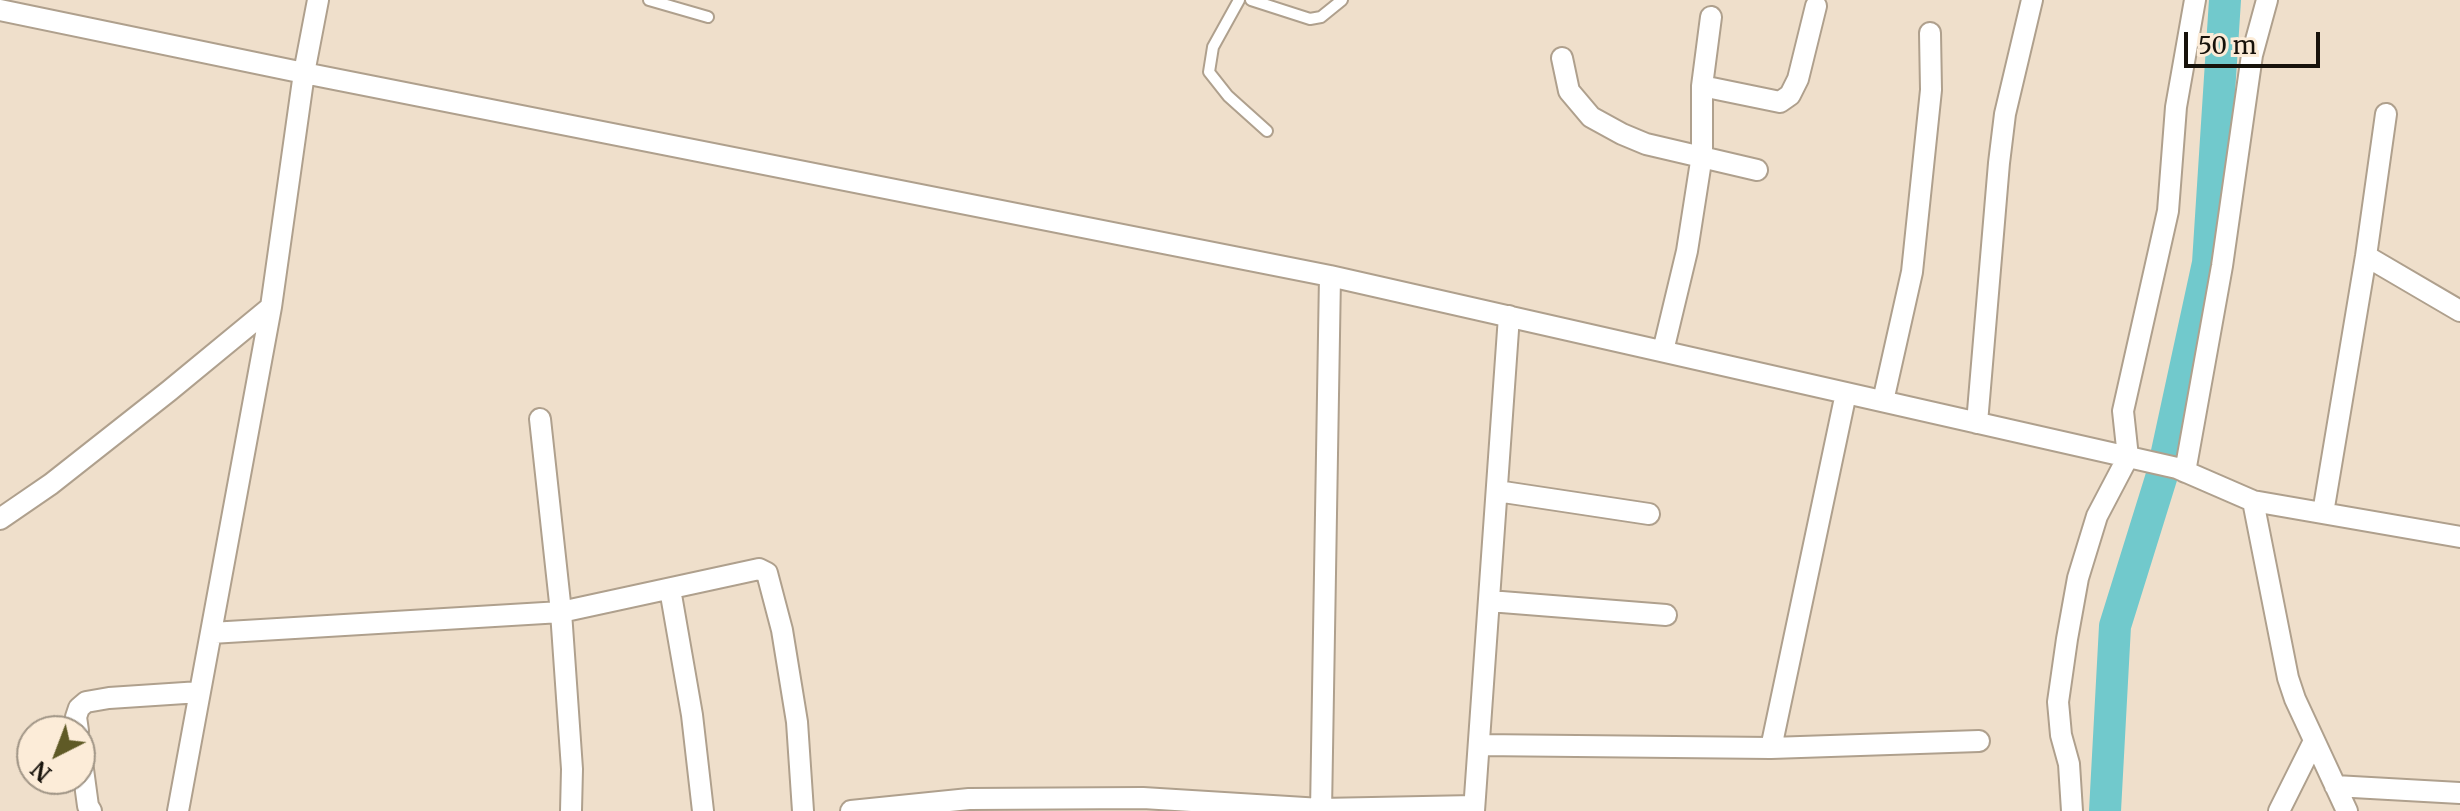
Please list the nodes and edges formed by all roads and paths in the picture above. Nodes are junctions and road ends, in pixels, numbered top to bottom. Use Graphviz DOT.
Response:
graph roads {
  1 [pos="318,0"];
  2 [pos="649,0"];
  3 [pos="1239,0"];
  4 [pos="1251,0"];
  5 [pos="1342,0"];
  6 [pos="2032,0"];
  7 [pos="2195,0"];
  8 [pos="2267,0"];
  9 [pos="1816,6"];
  10 [pos="0,10"];
  11 [pos="708,17"];
  12 [pos="1711,17"];
  13 [pos="1930,33"];
  14 [pos="1562,58"];
  15 [pos="304,73"];
  16 [pos="1702,86"];
  17 [pos="2386,114"];
  18 [pos="1267,131"];
  19 [pos="1702,155"];
  20 [pos="1757,170"];
  21 [pos="2366,256"];
  22 [pos="1330,276"];
  23 [pos="271,307"];
  24 [pos="2460,311"];
  25 [pos="1509,316"];
  26 [pos="1663,351"];
  27 [pos="1846,393"];
  28 [pos="1883,401"];
  29 [pos="540,419"];
  30 [pos="1977,423"];
  31 [pos="2137,459"];
  32 [pos="2181,470"];
  33 [pos="1497,491"];
  34 [pos="2253,501"];
  35 [pos="2323,513"];
  36 [pos="1649,514"];
  37 [pos="0,519"];
  38 [pos="2460,537"];
  39 [pos="670,589"];
  40 [pos="1489,601"];
  41 [pos="561,612"];
  42 [pos="1666,615"];
  43 [pos="211,633"];
  44 [pos="200,692"];
  45 [pos="77,715"];
  46 [pos="1979,741"];
  47 [pos="2314,741"];
  48 [pos="1479,745"];
  49 [pos="1771,748"];
  50 [pos="2335,786"];
  51 [pos="2460,793"];
  52 [pos="1474,809"];
  53 [pos="1321,810"];
  54 [pos="178,811"];
  55 [pos="571,811"];
  56 [pos="703,811"];
  57 [pos="803,811"];
  58 [pos="851,811"];
  59 [pos="2072,811"];
  60 [pos="2279,811"];
  61 [pos="2347,811"];
  1 -- 15 [label="street"];
  2 -- 11 [label="lane"];
  3 -- 18 [label="lane"];
  4 -- 5 [label="lane"];
  6 -- 30 [label="street"];
  7 -- 31 [label="street"];
  8 -- 32 [label="street"];
  9 -- 16 [label="street"];
  10 -- 15 [label="street"];
  12 -- 16 [label="street"];
  13 -- 28 [label="street"];
  14 -- 19 [label="street"];
  15 -- 22 [label="street"];
  15 -- 23 [label="street"];
  16 -- 19 [label="street"];
  17 -- 21 [label="street"];
  19 -- 20 [label="street"];
  19 -- 26 [label="street"];
  21 -- 24 [label="street"];
  21 -- 35 [label="street"];
  22 -- 25 [label="street"];
  22 -- 53 [label="street"];
  23 -- 37 [label="street"];
  23 -- 43 [label="street"];
  25 -- 26 [label="street"];
  25 -- 33 [label="street"];
  26 -- 27 [label="street"];
  27 -- 28 [label="street"];
  27 -- 49 [label="street"];
  28 -- 30 [label="street"];
  29 -- 41 [label="street"];
  30 -- 31 [label="street"];
  31 -- 32 [label="street"];
  31 -- 59 [label="street"];
  32 -- 34 [label="street"];
  33 -- 36 [label="street"];
  33 -- 40 [label="street"];
  34 -- 35 [label="street"];
  34 -- 47 [label="street"];
  35 -- 38 [label="street"];
  39 -- 41 [label="street"];
  39 -- 56 [label="street"];
  39 -- 57 [label="street"];
  40 -- 42 [label="street"];
  40 -- 48 [label="street"];
  41 -- 43 [label="street"];
  41 -- 55 [label="street"];
  43 -- 44 [label="street"];
  44 -- 45 [label="street"];
  44 -- 54 [label="street"];
  46 -- 49 [label="street"];
  47 -- 50 [label="street"];
  47 -- 60 [label="street"];
  48 -- 49 [label="street"];
  48 -- 52 [label="street"];
  50 -- 51 [label="street"];
  50 -- 61 [label="street"];
  52 -- 53 [label="street"];
  53 -- 58 [label="street"];
}
